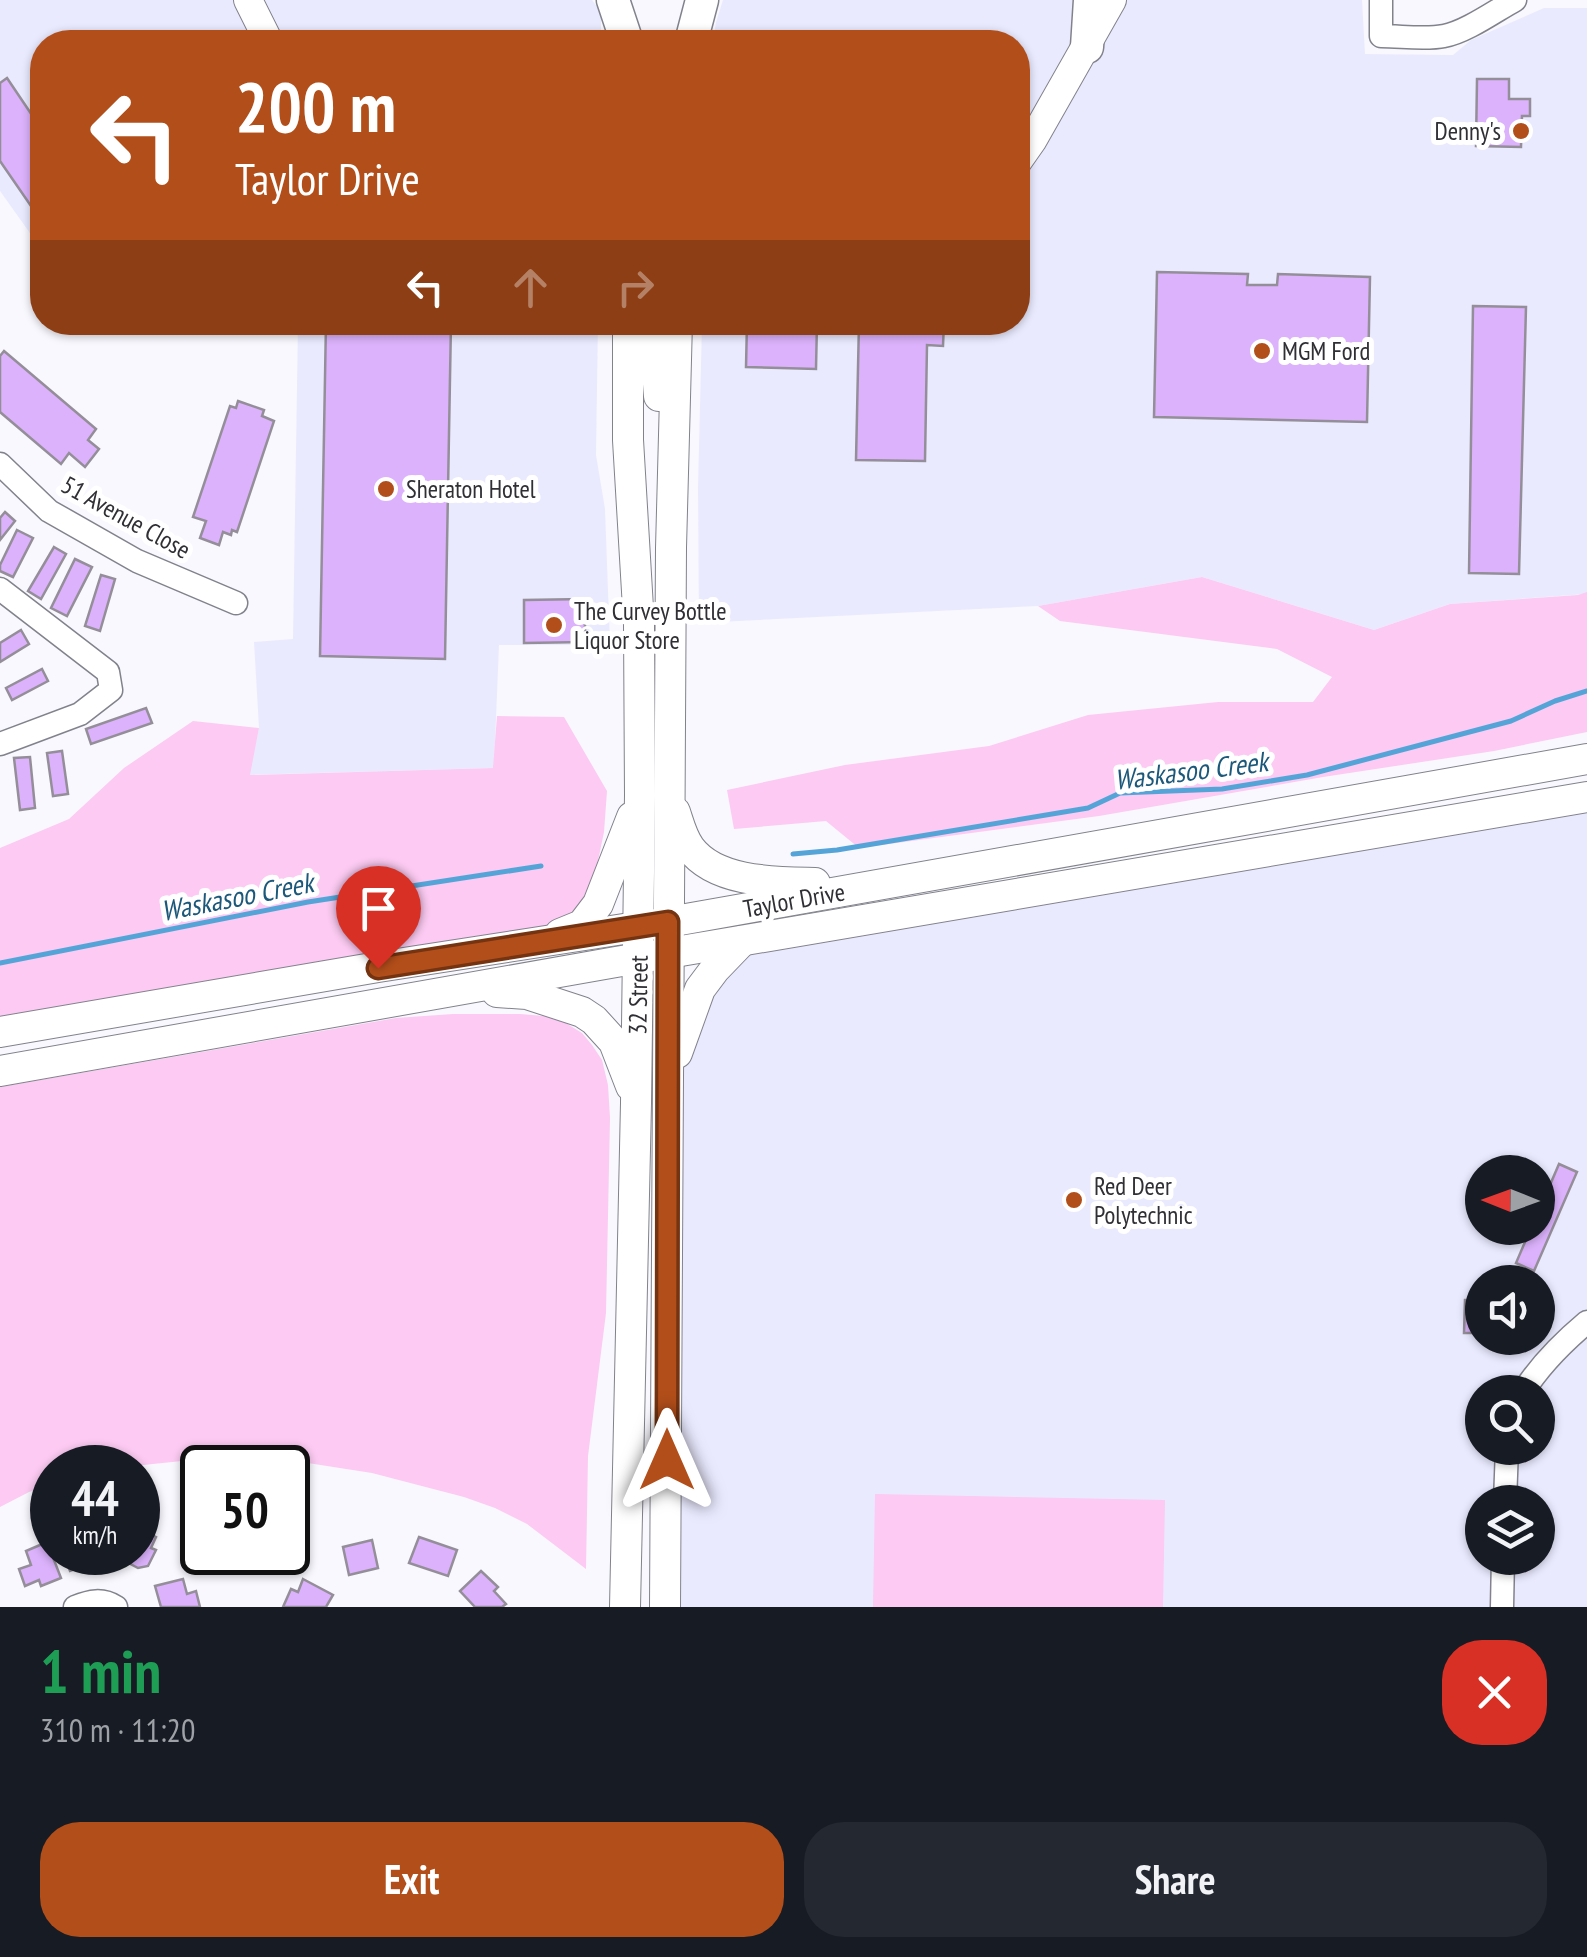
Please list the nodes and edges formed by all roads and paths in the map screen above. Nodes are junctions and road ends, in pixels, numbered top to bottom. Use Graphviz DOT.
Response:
graph roads {
  1 [pos="248,0"];
  2 [pos="613,0"];
  3 [pos="633,0"];
  4 [pos="686,0"];
  5 [pos="702,0"];
  6 [pos="1090,0"];
  7 [pos="1112,0"];
  8 [pos="1382,0"];
  9 [pos="1515,0"];
  10 [pos="262,30"];
  11 [pos="624,30"];
  12 [pos="630,30"];
  13 [pos="687,30"];
  14 [pos="692,30"];
  15 [pos="1086,47"];
  16 [pos="1030,145"];
  17 [pos="628,335"];
  18 [pos="654,335"];
  19 [pos="677,335"];
  20 [pos="0,464"];
  21 [pos="671,548"];
  22 [pos="0,589"];
  23 [pos="236,603"];
  24 [pos="0,744"];
  25 [pos="1587,759"];
  26 [pos="655,795"];
  27 [pos="1587,797"];
  28 [pos="878,886"];
  29 [pos="654,924"];
  30 [pos="742,941"];
  31 [pos="533,945"];
  32 [pos="653,956"];
  33 [pos="464,990"];
  34 [pos="0,1032"];
  35 [pos="0,1071"];
  36 [pos="667,1085"];
  37 [pos="636,1103"];
  38 [pos="1587,1322"];
  39 [pos="1535,1375"];
  40 [pos="1503,1575"];
  41 [pos="75,1607"];
  42 [pos="116,1607"];
  43 [pos="625,1607"];
  44 [pos="665,1607"];
  45 [pos="1502,1607"];
  1 -- 10 [label="street"];
  2 -- 11 [label="main road"];
  3 -- 12 [label="main road"];
  4 -- 13 [label="main road"];
  5 -- 14 [label="main road"];
  6 -- 15 [label="main road"];
  7 -- 15 [label="street"];
  8 -- 9 [label="street"];
  15 -- 16 [label="street"];
  17 -- 26 [label="main road, 32 Street"];
  18 -- 21 [label="main road"];
  19 -- 21 [label="main road, 32 Street"];
  20 -- 23 [label="street, 51 Avenue Close"];
  21 -- 26 [label="main road, 32 Street"];
  22 -- 24 [label="street"];
  25 -- 28 [label="main road, Taylor Drive"];
  26 -- 28 [label="main road"];
  26 -- 29 [label="main road, 32 Street"];
  26 -- 31 [label="main road"];
  27 -- 30 [label="main road, Taylor Drive"];
  28 -- 29 [label="main road, Taylor Drive"];
  29 -- 31 [label="main road, Taylor Drive"];
  29 -- 32 [label="main road, 32 Street"];
  30 -- 32 [label="main road, Taylor Drive"];
  30 -- 36 [label="main road"];
  31 -- 34 [label="main road, Taylor Drive"];
  32 -- 33 [label="main road, Taylor Drive"];
  32 -- 36 [label="main road, 32 Street"];
  32 -- 37 [label="main road, 32 Street"];
  33 -- 35 [label="main road, Taylor Drive"];
  33 -- 37 [label="main road"];
  36 -- 44 [label="main road, 32 Street"];
  37 -- 43 [label="main road, 32 Street"];
  38 -- 39 [label="street"];
  40 -- 45 [label="street"];
  41 -- 42 [label="street"];
}
